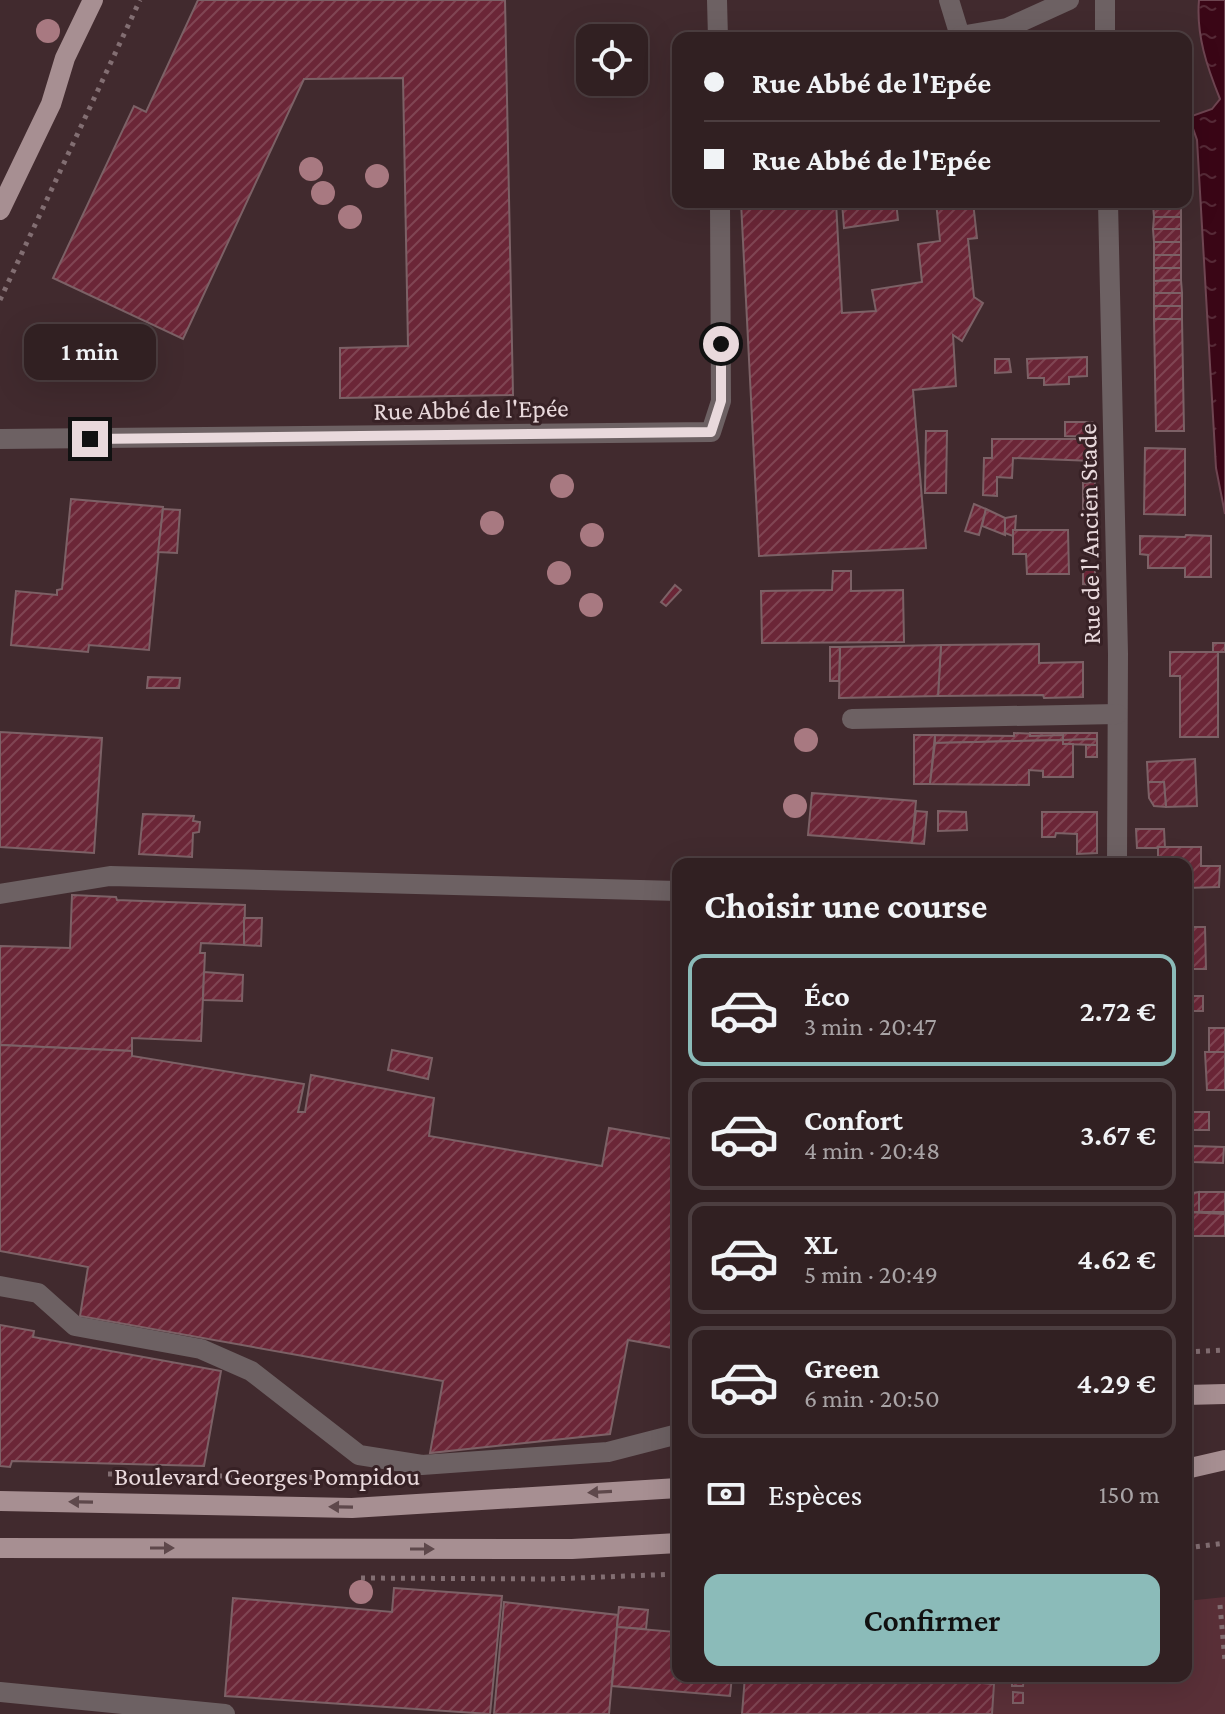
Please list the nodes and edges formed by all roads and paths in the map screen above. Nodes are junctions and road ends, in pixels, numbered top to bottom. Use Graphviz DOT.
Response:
graph roads {
  1 [pos="93,0"];
  2 [pos="140,0"];
  3 [pos="717,0"];
  4 [pos="949,0"];
  5 [pos="1069,0"];
  6 [pos="1105,0"];
  7 [pos="718,32"];
  8 [pos="958,32"];
  9 [pos="986,32"];
  10 [pos="1105,32"];
  11 [pos="720,208"];
  12 [pos="1108,208"];
  13 [pos="0,210"];
  14 [pos="0,300"];
  15 [pos="0,439"];
  16 [pos="1117,714"];
  17 [pos="852,719"];
  18 [pos="1117,858"];
  19 [pos="672,891"];
  20 [pos="0,894"];
  21 [pos="0,1286"];
  22 [pos="1225,1350"];
  23 [pos="1192,1352"];
  24 [pos="1225,1394"];
  25 [pos="1192,1395"];
  26 [pos="672,1436"];
  27 [pos="1225,1460"];
  28 [pos="1192,1468"];
  29 [pos="672,1488"];
  30 [pos="0,1501"];
  31 [pos="672,1543"];
  32 [pos="1225,1543"];
  33 [pos="1192,1547"];
  34 [pos="0,1548"];
  35 [pos="1220,1605"];
  36 [pos="1225,1661"];
  37 [pos="0,1692"];
  38 [pos="225,1714"];
  1 -- 13 [label="main road"];
  2 -- 14 [label="path"];
  3 -- 7 [label="street"];
  4 -- 8 [label="street"];
  5 -- 9 [label="street"];
  6 -- 10 [label="street"];
  11 -- 15 [label="street, Rue Abbé de l'Epée"];
  12 -- 16 [label="street, Rue de l'Ancien Stade"];
  16 -- 17 [label="street"];
  16 -- 18 [label="street, Rue de l'Ancien Stade"];
  19 -- 20 [label="street"];
  21 -- 26 [label="street"];
  22 -- 23 [label="path"];
  24 -- 25 [label="main road"];
  27 -- 28 [label="main road"];
  29 -- 30 [label="main road, Boulevard Georges Pompidou, one-way"];
  34 -- 31 [label="main road, one-way"];
  32 -- 33 [label="path"];
  35 -- 36 [label="path"];
  37 -- 38 [label="street"];
}
